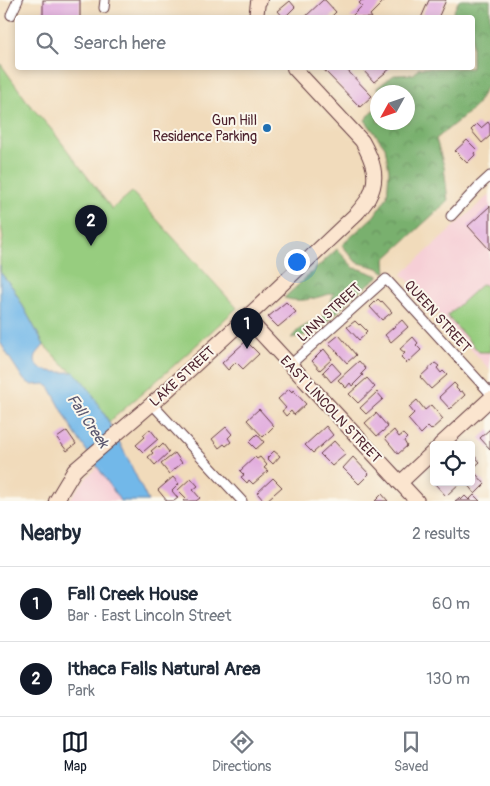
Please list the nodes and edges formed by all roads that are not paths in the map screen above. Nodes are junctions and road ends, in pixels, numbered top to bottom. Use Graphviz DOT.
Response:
graph roads {
  1 [pos="18,0"];
  2 [pos="260,0"];
  3 [pos="11,15"];
  4 [pos="256,15"];
  5 [pos="296,70"];
  6 [pos="490,176"];
  7 [pos="451,216"];
  8 [pos="386,279"];
  9 [pos="246,317"];
  10 [pos="290,365"];
  11 [pos="490,393"];
  12 [pos="490,399"];
  13 [pos="152,404"];
  14 [pos="444,441"];
  15 [pos="430,455"];
  16 [pos="400,483"];
  17 [pos="56,501"];
  18 [pos="242,501"];
  19 [pos="417,501"];
  1 -- 3 [label="street"];
  2 -- 4 [label="street"];
  5 -- 9 [label="street, LAKE STREET"];
  6 -- 7 [label="street"];
  8 -- 10 [label="street, LINN STREET"];
  8 -- 11 [label="street, QUEEN STREET"];
  9 -- 10 [label="street, EAST LINCOLN STREET"];
  9 -- 13 [label="street, LAKE STREET"];
  10 -- 16 [label="street, EAST LINCOLN STREET"];
  12 -- 14 [label="street"];
  13 -- 17 [label="street, LAKE STREET"];
  13 -- 18 [label="street"];
  15 -- 16 [label="street"];
  16 -- 19 [label="street, EAST LINCOLN STREET"];
}
